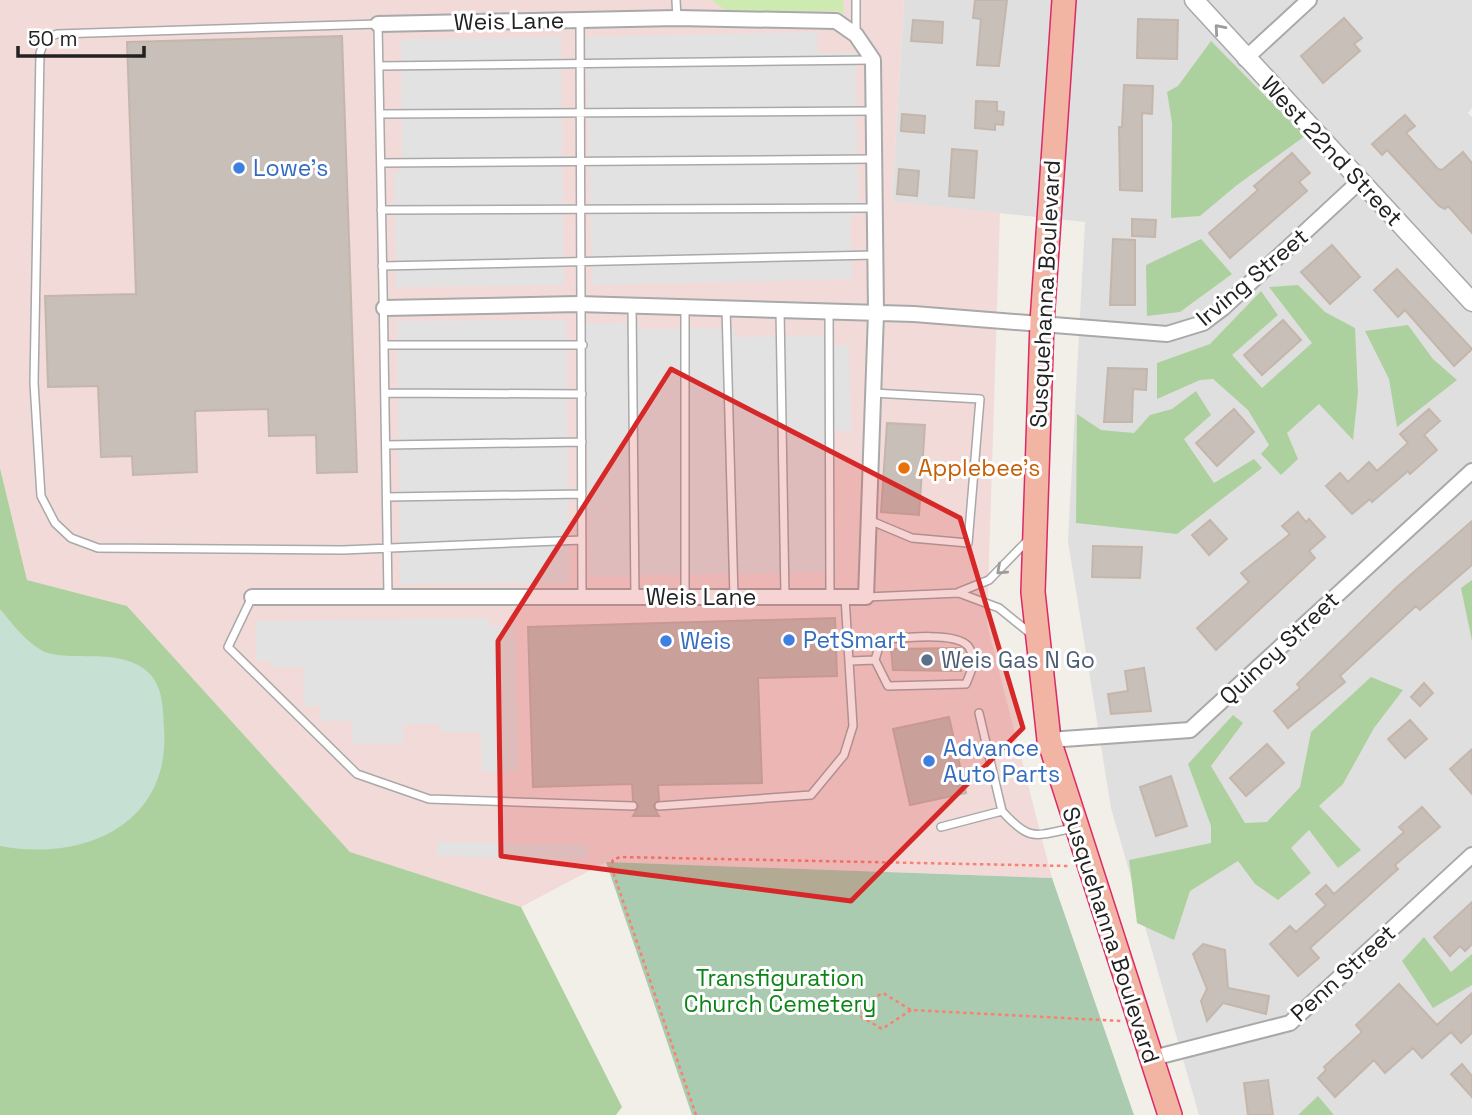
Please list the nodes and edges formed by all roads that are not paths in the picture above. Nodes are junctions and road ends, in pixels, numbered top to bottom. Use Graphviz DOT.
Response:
graph roads {
  1 [pos="676,0"];
  2 [pos="856,0"];
  3 [pos="1064,0"];
  4 [pos="1194,0"];
  5 [pos="1310,0"];
  6 [pos="677,18"];
  7 [pos="580,20"];
  8 [pos="379,24"];
  9 [pos="856,35"];
  10 [pos="1245,59"];
  11 [pos="873,60"];
  12 [pos="581,64"];
  13 [pos="379,66"];
  14 [pos="873,111"];
  15 [pos="581,113"];
  16 [pos="380,114"];
  17 [pos="874,159"];
  18 [pos="581,161"];
  19 [pos="381,163"];
  20 [pos="1361,180"];
  21 [pos="874,208"];
  22 [pos="582,210"];
  23 [pos="381,211"];
  24 [pos="875,255"];
  25 [pos="582,262"];
  26 [pos="382,266"];
  27 [pos="1472,302"];
  28 [pos="583,304"];
  29 [pos="632,305"];
  30 [pos="685,307"];
  31 [pos="384,308"];
  32 [pos="726,308"];
  33 [pos="780,310"];
  34 [pos="829,312"];
  35 [pos="876,313"];
  36 [pos="1042,322"];
  37 [pos="385,345"];
  38 [pos="583,345"];
  39 [pos="386,393"];
  40 [pos="873,393"];
  41 [pos="582,394"];
  42 [pos="582,442"];
  43 [pos="386,445"];
  44 [pos="1472,471"];
  45 [pos="582,494"];
  46 [pos="387,497"];
  47 [pos="869,520"];
  48 [pos="1034,534"];
  49 [pos="582,540"];
  50 [pos="388,547"];
  51 [pos="959,593"];
  52 [pos="388,596"];
  53 [pos="582,596"];
  54 [pos="252,597"];
  55 [pos="635,597"];
  56 [pos="685,597"];
  57 [pos="734,597"];
  58 [pos="785,597"];
  59 [pos="830,597"];
  60 [pos="845,597"];
  61 [pos="866,597"];
  62 [pos="1038,640"];
  63 [pos="875,660"];
  64 [pos="850,661"];
  65 [pos="979,713"];
  66 [pos="1049,740"];
  67 [pos="633,806"];
  68 [pos="659,806"];
  69 [pos="1002,811"];
  70 [pos="941,827"];
  71 [pos="1077,828"];
  72 [pos="1472,855"];
  73 [pos="1149,1059"];
  74 [pos="1170,1115"];
  1 -- 6 [label="lane"];
  2 -- 9 [label="lane"];
  3 -- 36 [label="highway, Susquehanna Boulevard"];
  10 -- 4 [label="street, West 22nd Street, one-way"];
  5 -- 10 [label="street"];
  6 -- 7 [label="street, Weis Lane"];
  6 -- 9 [label="street, Weis Lane"];
  7 -- 8 [label="street, Weis Lane"];
  7 -- 12 [label="lane"];
  8 -- 13 [label="lane"];
  8 -- 50 [label="lane"];
  9 -- 11 [label="street"];
  10 -- 20 [label="street, West 22nd Street"];
  11 -- 12 [label="lane"];
  11 -- 14 [label="street"];
  12 -- 13 [label="lane"];
  12 -- 15 [label="lane"];
  13 -- 16 [label="lane"];
  14 -- 15 [label="lane"];
  14 -- 17 [label="street"];
  15 -- 16 [label="lane"];
  15 -- 18 [label="lane"];
  16 -- 19 [label="lane"];
  17 -- 18 [label="lane"];
  17 -- 21 [label="street"];
  18 -- 19 [label="lane"];
  18 -- 22 [label="lane"];
  19 -- 23 [label="lane"];
  20 -- 27 [label="street, West 22nd Street"];
  20 -- 36 [label="street, Irving Street"];
  21 -- 22 [label="lane"];
  21 -- 24 [label="street"];
  22 -- 23 [label="lane"];
  22 -- 25 [label="lane"];
  23 -- 26 [label="lane"];
  24 -- 25 [label="lane"];
  24 -- 35 [label="street"];
  25 -- 26 [label="lane"];
  25 -- 28 [label="lane"];
  26 -- 31 [label="lane"];
  28 -- 29 [label="street"];
  28 -- 31 [label="street"];
  28 -- 38 [label="lane"];
  29 -- 30 [label="street"];
  29 -- 55 [label="lane"];
  30 -- 32 [label="street"];
  30 -- 56 [label="lane"];
  31 -- 37 [label="lane"];
  32 -- 33 [label="street"];
  32 -- 57 [label="lane"];
  33 -- 34 [label="street"];
  33 -- 58 [label="lane"];
  34 -- 35 [label="street"];
  34 -- 59 [label="lane"];
  35 -- 36 [label="street"];
  35 -- 40 [label="street"];
  36 -- 48 [label="highway, Susquehanna Boulevard"];
  37 -- 38 [label="lane"];
  37 -- 39 [label="lane"];
  38 -- 41 [label="lane"];
  39 -- 41 [label="lane"];
  39 -- 43 [label="lane"];
  40 -- 47 [label="street"];
  40 -- 47 [label="lane"];
  41 -- 42 [label="lane"];
  42 -- 43 [label="lane"];
  42 -- 45 [label="lane"];
  43 -- 46 [label="lane"];
  44 -- 66 [label="street, Quincy Street"];
  45 -- 46 [label="lane"];
  45 -- 49 [label="lane"];
  46 -- 50 [label="lane"];
  47 -- 61 [label="street"];
  48 -- 51 [label="lane, one-way"];
  48 -- 62 [label="highway, Susquehanna Boulevard"];
  49 -- 50 [label="lane"];
  49 -- 53 [label="lane"];
  50 -- 52 [label="lane"];
  51 -- 61 [label="lane"];
  51 -- 62 [label="lane"];
  52 -- 53 [label="street, Weis Lane"];
  52 -- 54 [label="street, Weis Lane"];
  53 -- 55 [label="street, Weis Lane"];
  54 -- 67 [label="lane"];
  55 -- 56 [label="street, Weis Lane"];
  56 -- 57 [label="street, Weis Lane"];
  57 -- 58 [label="street, Weis Lane"];
  58 -- 59 [label="street, Weis Lane"];
  59 -- 60 [label="street, Weis Lane"];
  60 -- 61 [label="street, Weis Lane"];
  60 -- 64 [label="lane"];
  62 -- 66 [label="highway, Susquehanna Boulevard"];
  63 -- 63 [label="lane"];
  63 -- 64 [label="lane"];
  64 -- 68 [label="lane"];
  65 -- 69 [label="lane"];
  66 -- 71 [label="highway, Susquehanna Boulevard"];
  69 -- 70 [label="lane"];
  69 -- 71 [label="lane"];
  71 -- 73 [label="highway, Susquehanna Boulevard"];
  72 -- 73 [label="street, Penn Street"];
  73 -- 74 [label="highway, Susquehanna Boulevard"];
}
